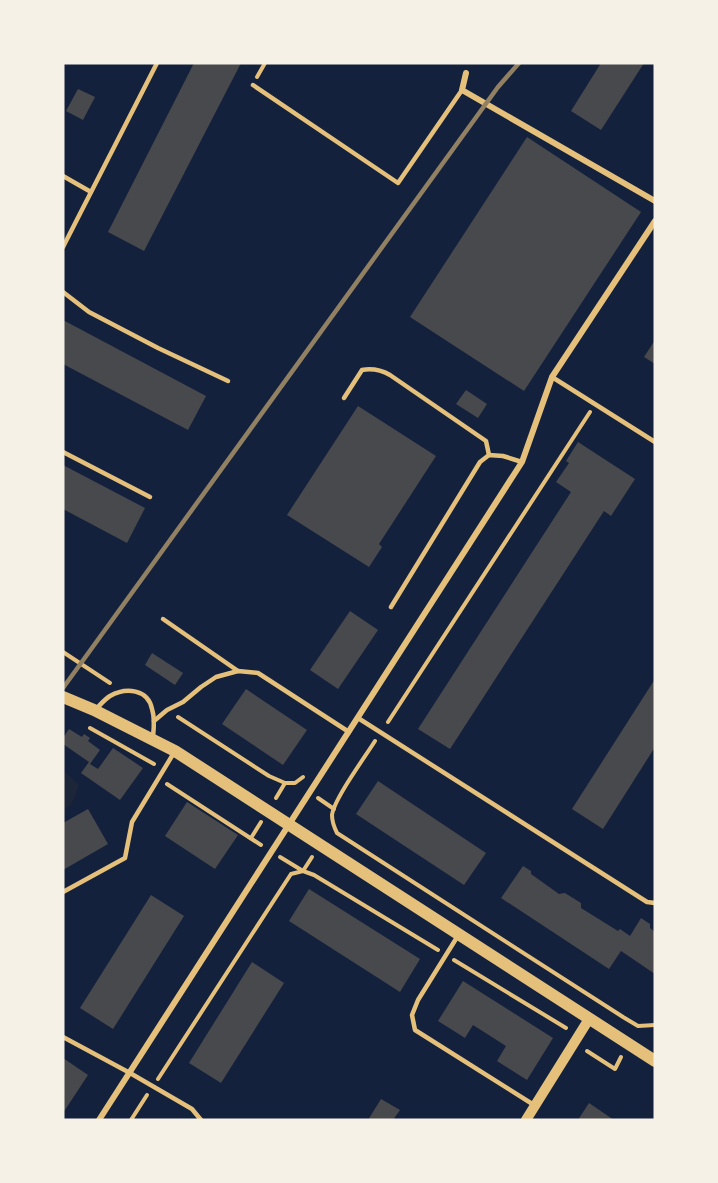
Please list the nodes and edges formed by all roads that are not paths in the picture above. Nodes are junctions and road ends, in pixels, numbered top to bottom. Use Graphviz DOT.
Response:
graph roads {
  1 [pos="157,63"];
  2 [pos="466,73"];
  3 [pos="253,85"];
  4 [pos="462,90"];
  5 [pos="63,176"];
  6 [pos="91,192"];
  7 [pos="655,201"];
  8 [pos="655,221"];
  9 [pos="63,247"];
  10 [pos="63,292"];
  11 [pos="552,377"];
  12 [pos="228,381"];
  13 [pos="344,398"];
  14 [pos="655,442"];
  15 [pos="63,452"];
  16 [pos="489,455"];
  17 [pos="522,462"];
  18 [pos="150,497"];
  19 [pos="391,607"];
  20 [pos="163,619"];
  21 [pos="238,671"];
  22 [pos="63,697"];
  23 [pos="94,710"];
  24 [pos="358,718"];
  25 [pos="154,722"];
  26 [pos="349,732"];
  27 [pos="153,740"];
  28 [pos="175,751"];
  29 [pos="289,825"];
  30 [pos="63,892"];
  31 [pos="655,903"];
  32 [pos="459,934"];
  33 [pos="589,1018"];
  34 [pos="63,1037"];
  35 [pos="655,1060"];
  36 [pos="130,1073"];
  37 [pos="535,1106"];
  38 [pos="99,1120"];
  39 [pos="201,1120"];
  40 [pos="526,1120"];
  1 -- 6 [label="lane"];
  2 -- 4 [label="street"];
  3 -- 4 [label="lane"];
  4 -- 7 [label="street"];
  5 -- 6 [label="lane"];
  6 -- 9 [label="lane"];
  8 -- 11 [label="street"];
  10 -- 12 [label="lane"];
  11 -- 14 [label="lane"];
  11 -- 17 [label="street"];
  13 -- 16 [label="lane"];
  15 -- 18 [label="lane"];
  16 -- 17 [label="lane"];
  16 -- 19 [label="lane"];
  17 -- 24 [label="street"];
  20 -- 21 [label="lane"];
  21 -- 25 [label="lane"];
  21 -- 26 [label="lane"];
  22 -- 23 [label="main road"];
  23 -- 25 [label="lane"];
  23 -- 27 [label="main road"];
  24 -- 26 [label="street"];
  24 -- 31 [label="lane"];
  25 -- 27 [label="lane"];
  26 -- 29 [label="street"];
  27 -- 28 [label="main road"];
  28 -- 29 [label="main road"];
  28 -- 30 [label="lane"];
  29 -- 32 [label="main road"];
  29 -- 36 [label="street"];
  32 -- 33 [label="main road"];
  32 -- 37 [label="lane"];
  33 -- 35 [label="main road"];
  33 -- 37 [label="street"];
  34 -- 36 [label="lane"];
  36 -- 38 [label="street"];
  36 -- 39 [label="lane"];
  37 -- 40 [label="street"];
}
